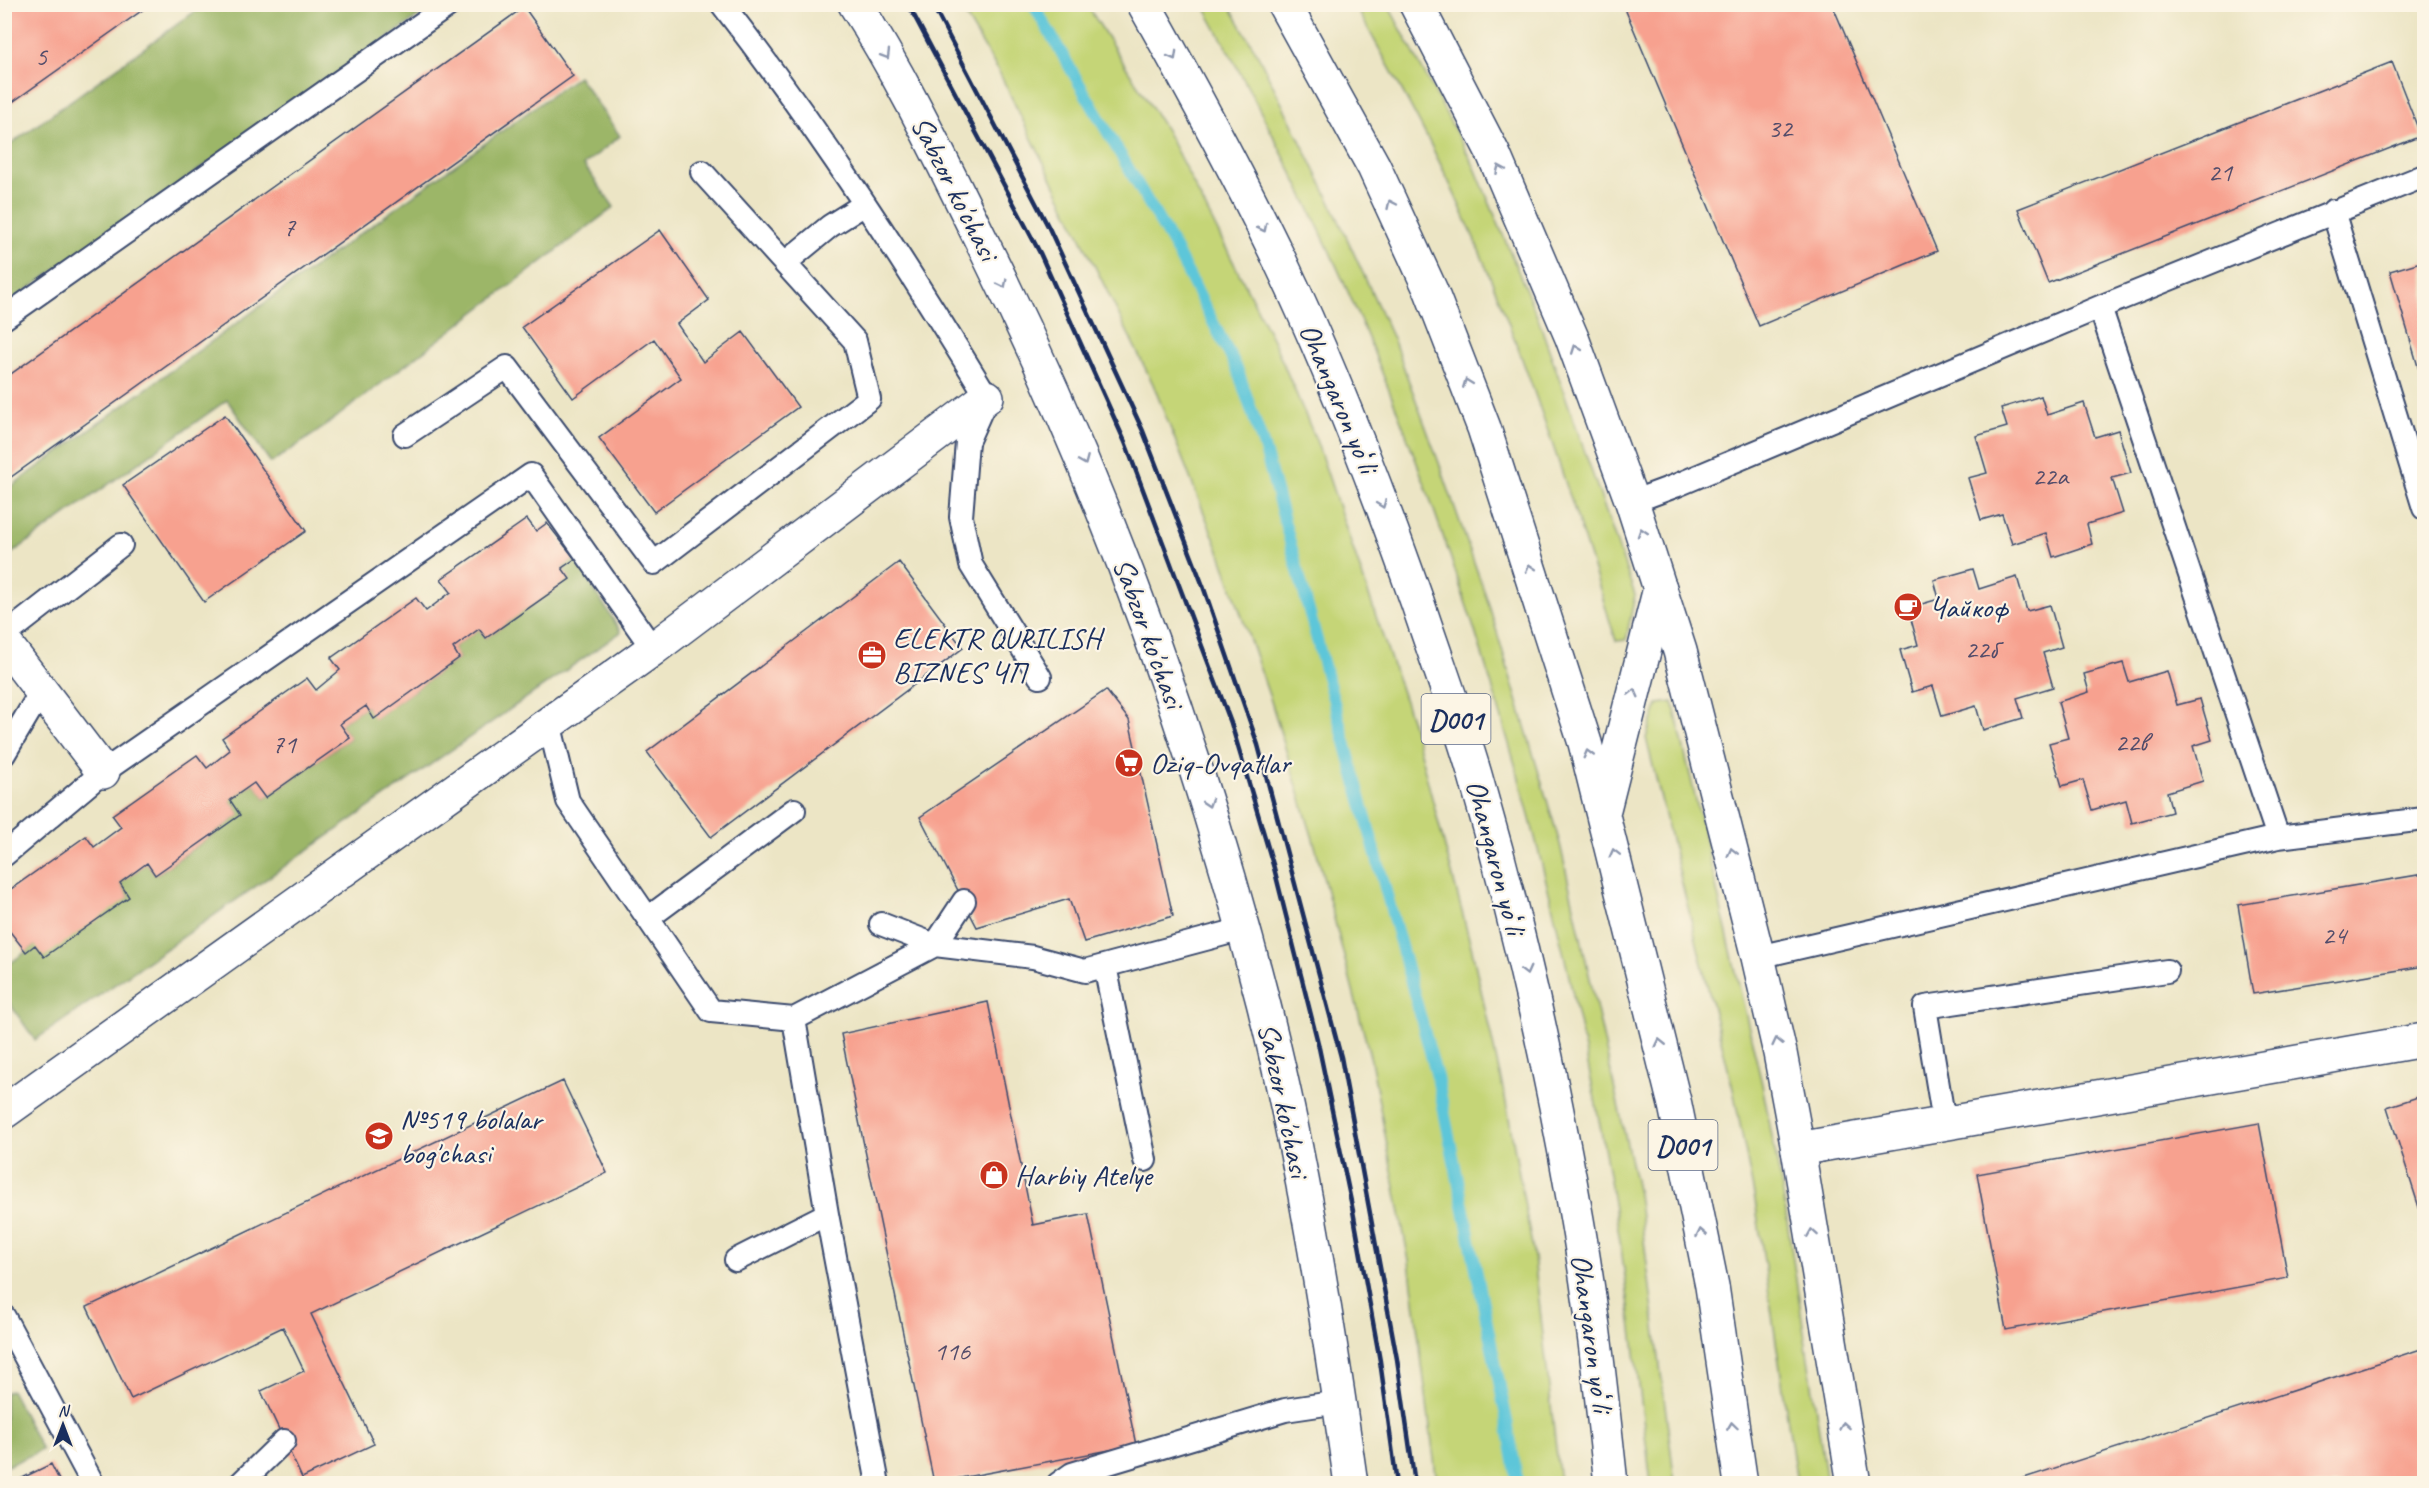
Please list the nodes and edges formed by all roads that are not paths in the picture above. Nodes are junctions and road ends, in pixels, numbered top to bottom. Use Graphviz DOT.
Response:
graph roads {
  1 [pos="450,4"];
  2 [pos="722,4"];
  3 [pos="855,4"];
  4 [pos="1144,4"];
  5 [pos="1284,4"];
  6 [pos="1416,4"];
  7 [pos="702,172"];
  8 [pos="2424,176"];
  9 [pos="865,204"];
  10 [pos="2333,211"];
  11 [pos="785,263"];
  12 [pos="2100,307"];
  13 [pos="4,318"];
  14 [pos="987,397"];
  15 [pos="405,435"];
  16 [pos="1632,502"];
  17 [pos="2424,508"];
  18 [pos="121,545"];
  19 [pos="1660,588"];
  20 [pos="4,636"];
  21 [pos="4,642"];
  22 [pos="653,649"];
  23 [pos="1040,677"];
  24 [pos="42,690"];
  25 [pos="549,722"];
  26 [pos="4,754"];
  27 [pos="103,772"];
  28 [pos="794,810"];
  29 [pos="1603,810"];
  30 [pos="2424,819"];
  31 [pos="2278,837"];
  32 [pos="4,855"];
  33 [pos="964,902"];
  34 [pos="648,918"];
  35 [pos="881,924"];
  36 [pos="1243,929"];
  37 [pos="935,945"];
  38 [pos="1758,957"];
  39 [pos="1105,966"];
  40 [pos="2167,971"];
  41 [pos="794,1019"];
  42 [pos="2424,1041"];
  43 [pos="4,1112"];
  44 [pos="1944,1122"];
  45 [pos="1798,1149"];
  46 [pos="1145,1160"];
  47 [pos="826,1214"];
  48 [pos="736,1260"];
  49 [pos="4,1317"];
  50 [pos="1339,1402"];
  51 [pos="284,1441"];
  52 [pos="93,1484"];
  53 [pos="240,1484"];
  54 [pos="879,1484"];
  55 [pos="1058,1484"];
  56 [pos="1350,1484"];
  57 [pos="1611,1484"];
  58 [pos="1741,1484"];
  59 [pos="1854,1484"];
  1 -- 13 [label="lane"];
  2 -- 9 [label="lane"];
  3 -- 36 [label="main road, Sabzor ko'chasi, one-way"];
  4 -- 57 [label="main road, Ohangaron yoʻli / D001, one-way"];
  29 -- 5 [label="main road, D001, one-way"];
  16 -- 6 [label="main road, one-way"];
  7 -- 11 [label="lane"];
  8 -- 10 [label="lane"];
  9 -- 11 [label="lane"];
  9 -- 14 [label="lane"];
  10 -- 12 [label="lane"];
  10 -- 17 [label="lane"];
  11 -- 15 [label="lane"];
  12 -- 16 [label="lane"];
  12 -- 31 [label="lane"];
  14 -- 22 [label="main road"];
  14 -- 23 [label="lane"];
  19 -- 16 [label="main road, one-way"];
  18 -- 20 [label="lane"];
  29 -- 19 [label="main road, one-way"];
  38 -- 19 [label="main road, one-way"];
  21 -- 24 [label="main road"];
  22 -- 25 [label="main road"];
  22 -- 27 [label="lane"];
  24 -- 26 [label="lane"];
  24 -- 27 [label="main road"];
  25 -- 34 [label="lane"];
  25 -- 43 [label="main road"];
  27 -- 32 [label="lane"];
  28 -- 34 [label="lane"];
  58 -- 29 [label="main road, D001, one-way"];
  30 -- 31 [label="lane"];
  31 -- 38 [label="lane"];
  33 -- 37 [label="lane"];
  34 -- 41 [label="lane"];
  35 -- 37 [label="lane"];
  36 -- 39 [label="lane"];
  36 -- 50 [label="main road, Sabzor ko'chasi"];
  37 -- 39 [label="lane"];
  37 -- 41 [label="lane"];
  45 -- 38 [label="main road, one-way"];
  39 -- 46 [label="lane"];
  40 -- 44 [label="lane"];
  41 -- 47 [label="lane"];
  42 -- 44 [label="main road"];
  44 -- 45 [label="main road"];
  59 -- 45 [label="main road, one-way"];
  47 -- 48 [label="lane"];
  47 -- 54 [label="lane"];
  49 -- 52 [label="lane"];
  50 -- 55 [label="lane"];
  50 -- 56 [label="main road, Sabzor ko'chasi"];
  51 -- 53 [label="lane"];
}
